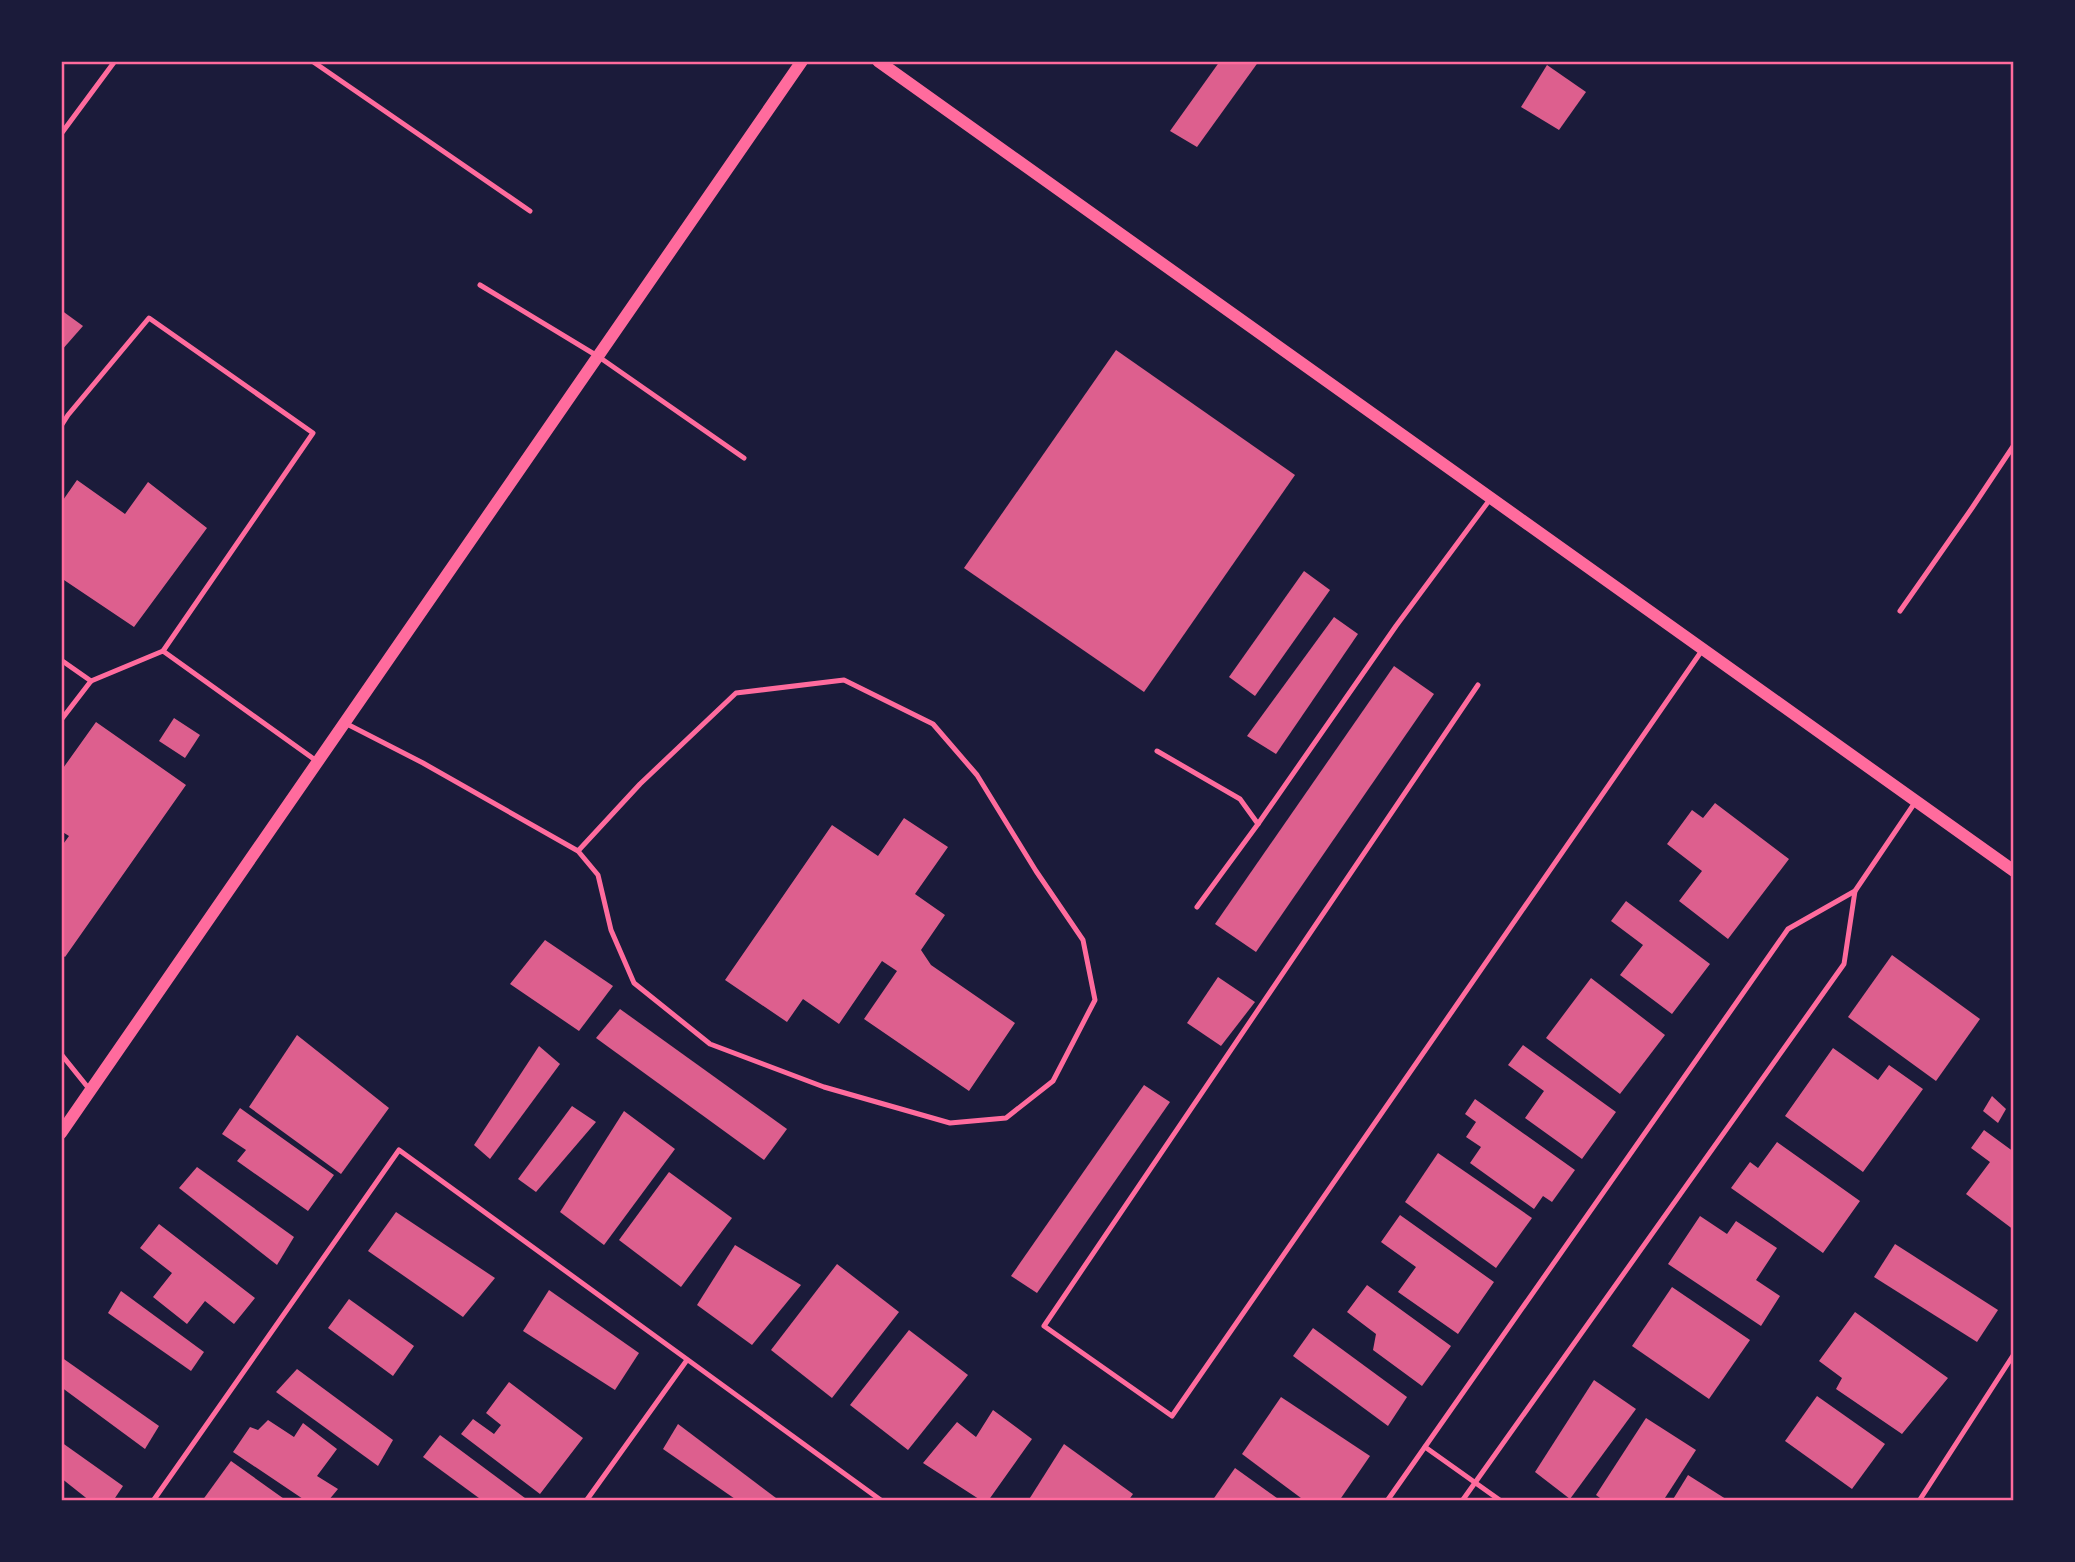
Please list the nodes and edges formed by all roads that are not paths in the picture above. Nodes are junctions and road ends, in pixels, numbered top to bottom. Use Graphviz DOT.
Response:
graph roads {
  1 [pos="115,61"];
  2 [pos="312,61"];
  3 [pos="802,61"];
  4 [pos="878,61"];
  5 [pos="61,134"];
  6 [pos="530,211"];
  7 [pos="480,285"];
  8 [pos="599,357"];
  9 [pos="61,426"];
  10 [pos="2014,445"];
  11 [pos="744,458"];
  12 [pos="1491,498"];
  13 [pos="1900,611"];
  14 [pos="1703,649"];
  15 [pos="163,651"];
  16 [pos="61,660"];
  17 [pos="91,681"];
  18 [pos="1478,685"];
  19 [pos="61,720"];
  20 [pos="345,723"];
  21 [pos="1157,751"];
  22 [pos="318,762"];
  23 [pos="1916,802"];
  24 [pos="1258,824"];
  25 [pos="578,851"];
  26 [pos="2014,871"];
  27 [pos="1854,891"];
  28 [pos="1197,907"];
  29 [pos="61,1054"];
  30 [pos="91,1091"];
  31 [pos="61,1133"];
  32 [pos="2014,1354"];
  33 [pos="687,1360"];
  34 [pos="1425,1447"];
  35 [pos="1475,1482"];
  36 [pos="153,1501"];
  37 [pos="586,1501"];
  38 [pos="882,1501"];
  39 [pos="1387,1501"];
  40 [pos="1462,1501"];
  41 [pos="1500,1501"];
  42 [pos="1919,1501"];
  1 -- 5 [label="lane"];
  2 -- 6 [label="lane"];
  3 -- 8 [label="street"];
  4 -- 12 [label="street"];
  7 -- 8 [label="lane"];
  8 -- 11 [label="lane"];
  8 -- 20 [label="street"];
  9 -- 15 [label="lane"];
  10 -- 13 [label="lane"];
  12 -- 14 [label="street"];
  12 -- 24 [label="lane"];
  14 -- 18 [label="lane"];
  14 -- 23 [label="street"];
  15 -- 17 [label="lane"];
  15 -- 22 [label="lane"];
  16 -- 17 [label="lane"];
  17 -- 19 [label="lane"];
  20 -- 22 [label="street"];
  20 -- 25 [label="lane"];
  21 -- 24 [label="lane"];
  22 -- 30 [label="street"];
  23 -- 26 [label="street"];
  23 -- 27 [label="lane"];
  24 -- 28 [label="lane"];
  25 -- 25 [label="lane"];
  27 -- 34 [label="lane"];
  27 -- 35 [label="lane"];
  29 -- 30 [label="lane"];
  30 -- 31 [label="street"];
  32 -- 42 [label="lane"];
  33 -- 36 [label="lane"];
  33 -- 37 [label="lane"];
  33 -- 38 [label="lane"];
  34 -- 35 [label="lane"];
  34 -- 39 [label="lane"];
  35 -- 40 [label="lane"];
  35 -- 41 [label="lane"];
}
